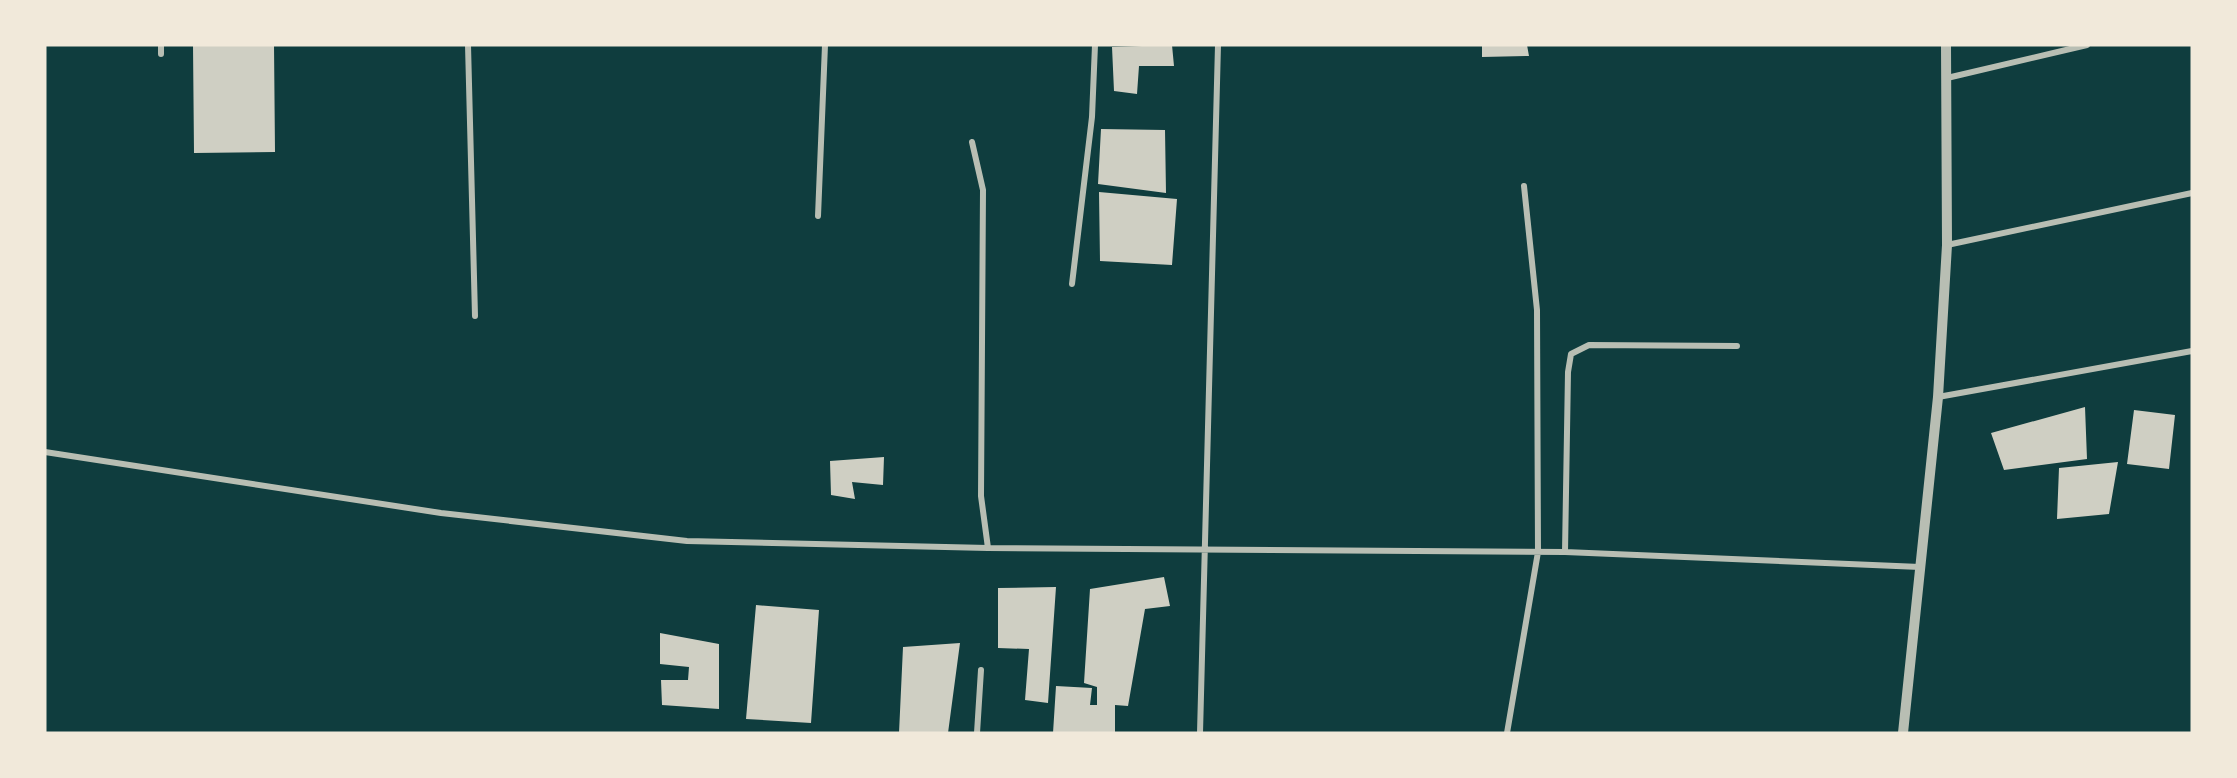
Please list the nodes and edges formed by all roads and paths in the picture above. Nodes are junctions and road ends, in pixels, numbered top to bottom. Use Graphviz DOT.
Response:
graph roads {
  1 [pos="161,45"];
  2 [pos="468,45"];
  3 [pos="825,45"];
  4 [pos="1095,45"];
  5 [pos="1218,45"];
  6 [pos="1946,45"];
  7 [pos="2087,45"];
  8 [pos="161,54"];
  9 [pos="1947,78"];
  10 [pos="972,142"];
  11 [pos="1524,186"];
  12 [pos="2192,193"];
  13 [pos="818,216"];
  14 [pos="1947,245"];
  15 [pos="1072,284"];
  16 [pos="476,316"];
  17 [pos="1737,346"];
  18 [pos="2192,351"];
  19 [pos="1938,398"];
  20 [pos="45,452"];
  21 [pos="988,548"];
  22 [pos="1206,548"];
  23 [pos="1538,552"];
  24 [pos="1565,552"];
  25 [pos="1920,567"];
  26 [pos="981,670"];
  27 [pos="977,733"];
  28 [pos="1200,733"];
  29 [pos="1508,733"];
  30 [pos="1903,733"];
  1 -- 8 [label="street"];
  2 -- 16 [label="street"];
  3 -- 13 [label="street"];
  4 -- 15 [label="street"];
  5 -- 22 [label="street"];
  6 -- 9 [label="street"];
  7 -- 9 [label="street"];
  9 -- 14 [label="street"];
  10 -- 21 [label="street"];
  11 -- 23 [label="street"];
  12 -- 14 [label="street"];
  14 -- 19 [label="street"];
  17 -- 24 [label="street"];
  18 -- 19 [label="street"];
  19 -- 25 [label="street"];
  20 -- 21 [label="street"];
  21 -- 22 [label="street"];
  22 -- 23 [label="street"];
  22 -- 28 [label="street"];
  23 -- 24 [label="street"];
  23 -- 29 [label="street"];
  24 -- 25 [label="street"];
  25 -- 30 [label="street"];
  26 -- 27 [label="street"];
}
